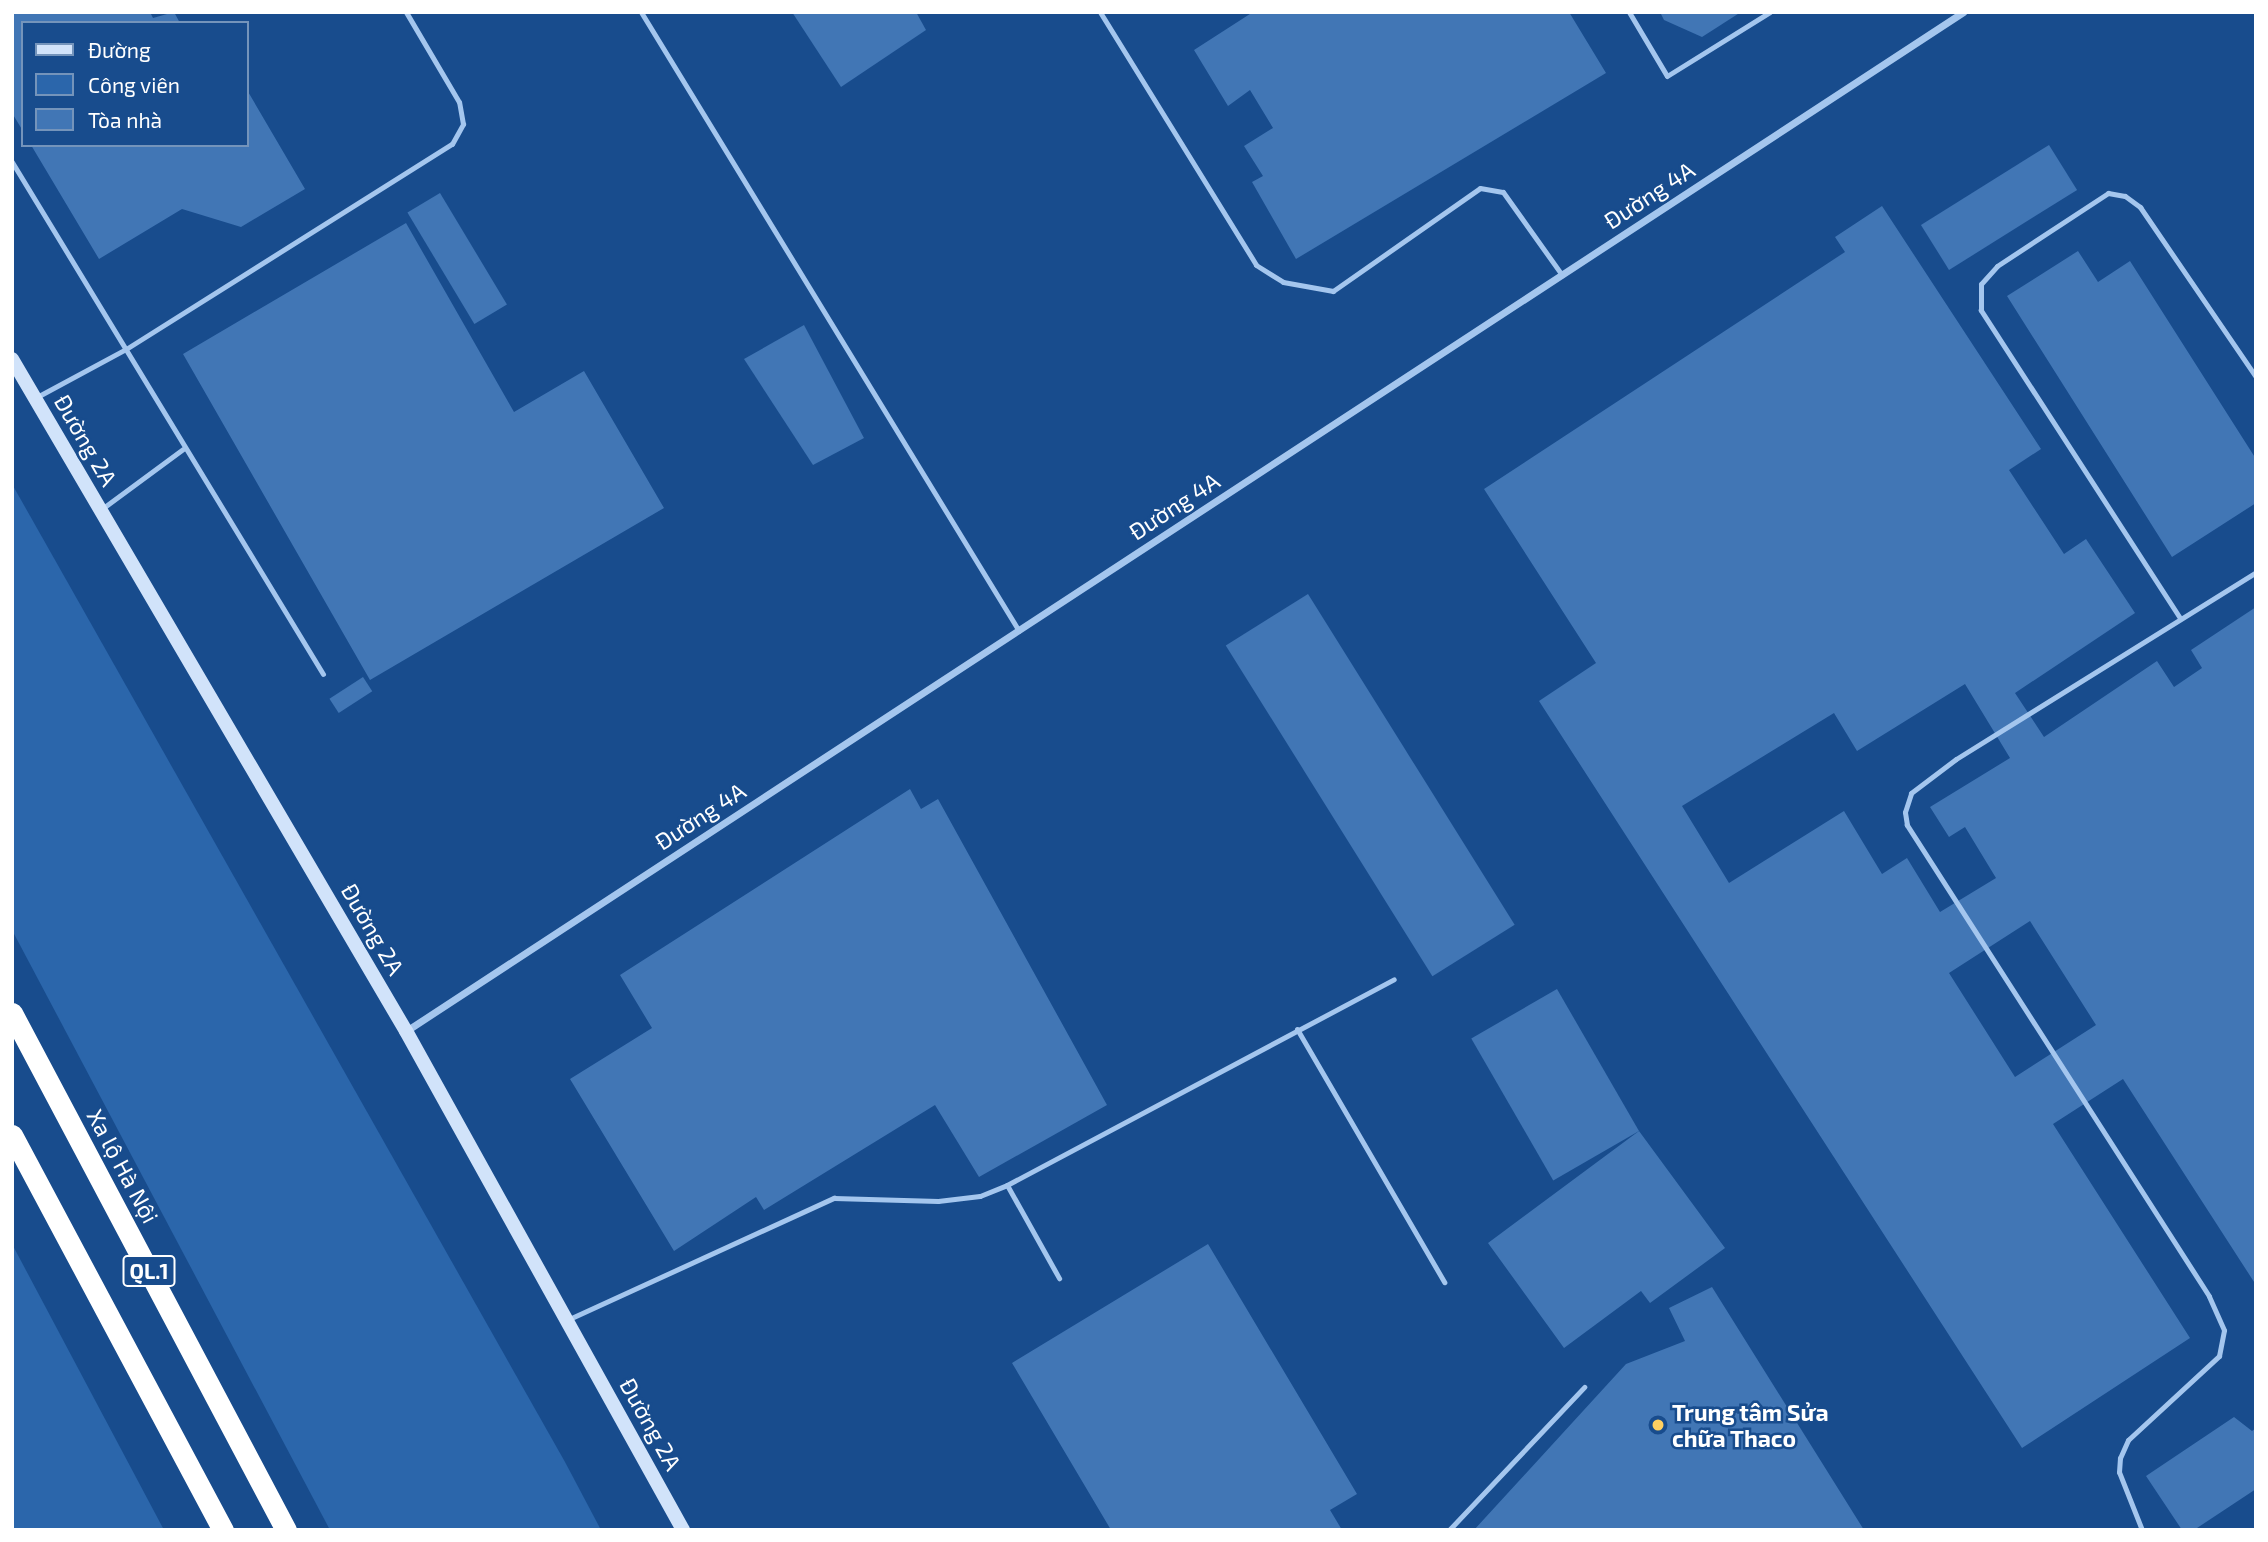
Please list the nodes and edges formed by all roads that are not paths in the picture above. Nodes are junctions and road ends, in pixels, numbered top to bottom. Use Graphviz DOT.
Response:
graph roads {
  1 [pos="406,12"];
  2 [pos="641,12"];
  3 [pos="1100,12"];
  4 [pos="1629,12"];
  5 [pos="1770,12"];
  6 [pos="1964,12"];
  7 [pos="12,162"];
  8 [pos="1562,275"];
  9 [pos="126,349"];
  10 [pos="12,359"];
  11 [pos="2256,377"];
  12 [pos="35,398"];
  13 [pos="183,449"];
  14 [pos="100,510"];
  15 [pos="2256,572"];
  16 [pos="2180,618"];
  17 [pos="1019,631"];
  18 [pos="323,674"];
  19 [pos="1394,979"];
  20 [pos="12,1013"];
  21 [pos="1297,1029"];
  22 [pos="406,1031"];
  23 [pos="12,1135"];
  24 [pos="1007,1185"];
  25 [pos="1059,1278"];
  26 [pos="1444,1282"];
  27 [pos="566,1320"];
  28 [pos="1584,1387"];
  29 [pos="223,1530"];
  30 [pos="286,1530"];
  31 [pos="683,1530"];
  32 [pos="1449,1530"];
  33 [pos="2142,1530"];
  1 -- 9 [label="lane"];
  2 -- 17 [label="lane"];
  3 -- 8 [label="lane"];
  4 -- 5 [label="lane"];
  6 -- 8 [label="street, Đường 4A"];
  7 -- 9 [label="lane"];
  8 -- 17 [label="street, Đường 4A"];
  9 -- 12 [label="lane"];
  9 -- 13 [label="lane"];
  10 -- 12 [label="street, Đường 2A"];
  11 -- 16 [label="lane"];
  12 -- 14 [label="street, Đường 2A"];
  13 -- 14 [label="lane"];
  13 -- 18 [label="lane"];
  14 -- 22 [label="street, Đường 2A"];
  15 -- 16 [label="lane"];
  16 -- 33 [label="lane"];
  17 -- 22 [label="street, Đường 4A"];
  19 -- 21 [label="lane"];
  20 -- 30 [label="highway, Xa lộ Hà Nội / QL.1"];
  21 -- 24 [label="lane"];
  21 -- 26 [label="lane"];
  22 -- 27 [label="street, Đường 2A"];
  23 -- 29 [label="highway, QL.1"];
  24 -- 25 [label="lane"];
  24 -- 27 [label="lane"];
  27 -- 31 [label="street, Đường 2A"];
  28 -- 32 [label="lane"];
}
